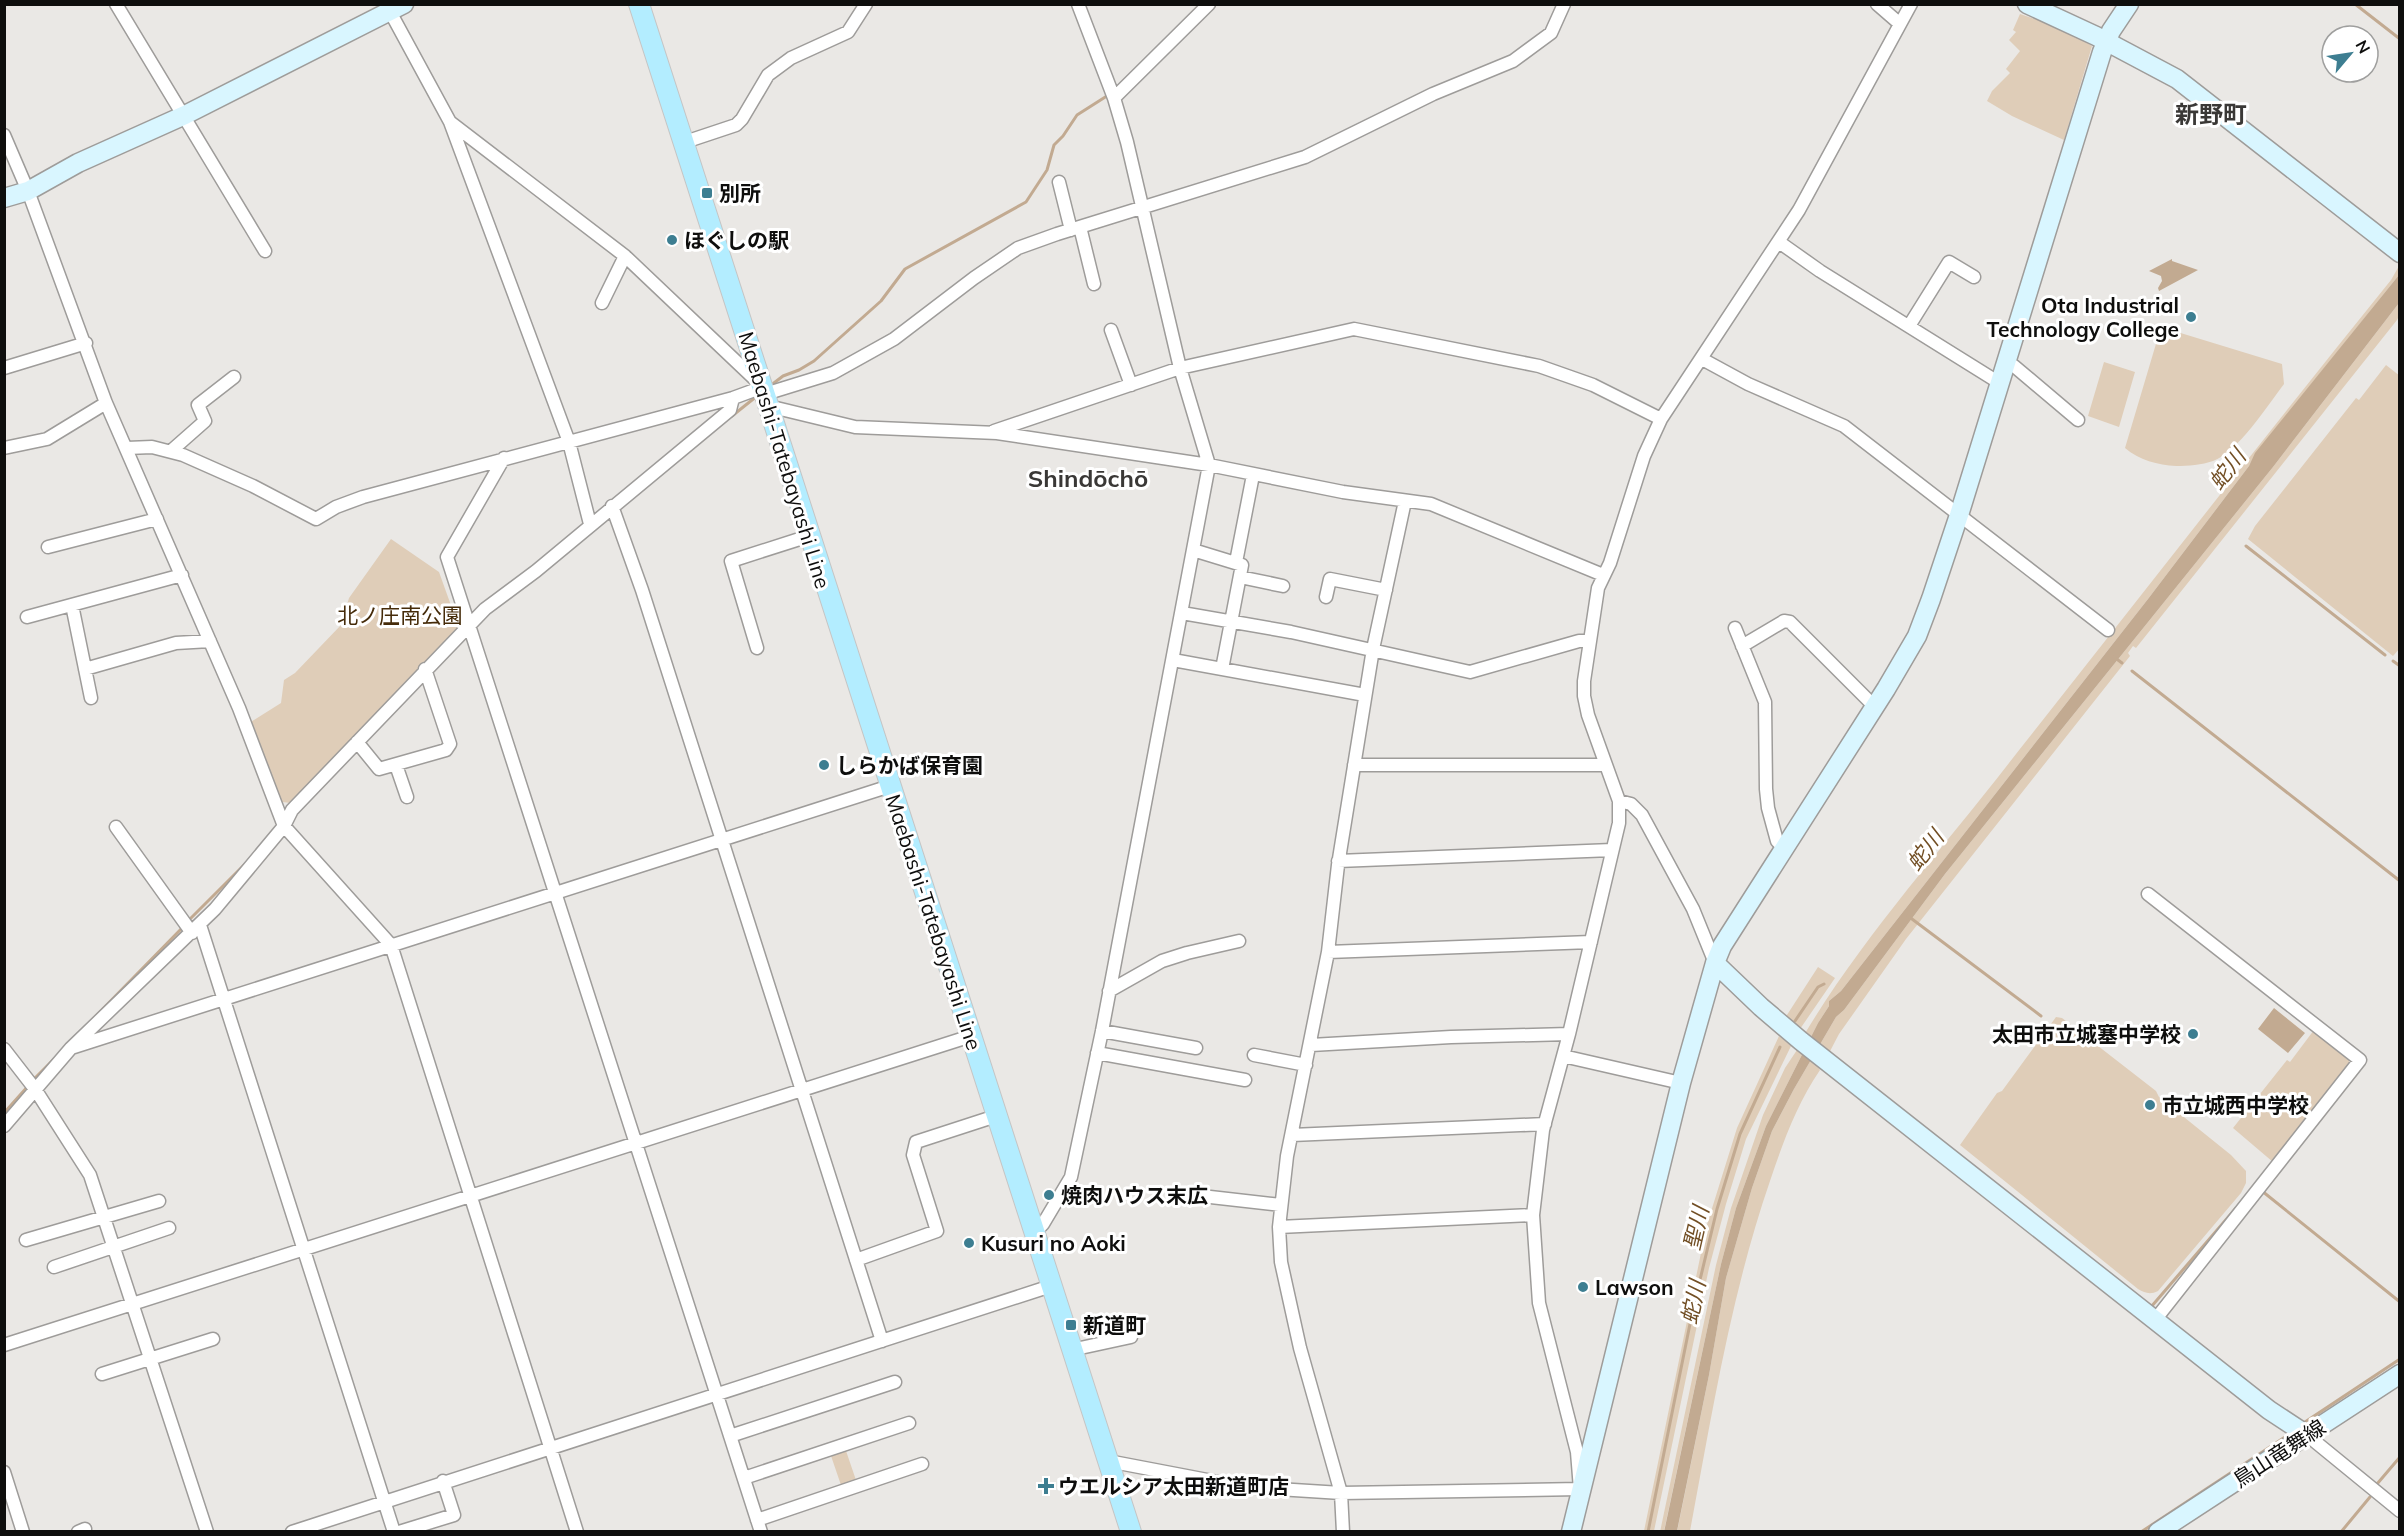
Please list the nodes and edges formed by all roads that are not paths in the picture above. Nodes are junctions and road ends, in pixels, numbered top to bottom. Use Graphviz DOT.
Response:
graph roads {
  1 [pos="116,4"];
  2 [pos="639,4"];
  3 [pos="866,4"];
  4 [pos="1078,4"];
  5 [pos="1209,4"];
  6 [pos="1564,4"];
  7 [pos="1877,4"];
  8 [pos="1911,4"];
  9 [pos="2027,4"];
  10 [pos="2129,4"];
  11 [pos="393,6"];
  12 [pos="1900,24"];
  13 [pos="2106,42"];
  14 [pos="1114,98"];
  15 [pos="185,115"];
  16 [pos="450,122"];
  17 [pos="4,135"];
  18 [pos="685,142"];
  19 [pos="1059,182"];
  20 [pos="28,191"];
  21 [pos="4,198"];
  22 [pos="1142,208"];
  23 [pos="1076,228"];
  24 [pos="1779,242"];
  25 [pos="265,251"];
  26 [pos="2400,253"];
  27 [pos="625,256"];
  28 [pos="1974,277"];
  29 [pos="1094,284"];
  30 [pos="602,303"];
  31 [pos="1909,326"];
  32 [pos="1111,330"];
  33 [pos="86,343"];
  34 [pos="1702,359"];
  35 [pos="2005,362"];
  36 [pos="4,368"];
  37 [pos="1180,368"];
  38 [pos="234,377"];
  39 [pos="1998,382"];
  40 [pos="1131,385"];
  41 [pos="765,396"];
  42 [pos="733,398"];
  43 [pos="106,403"];
  44 [pos="1661,419"];
  45 [pos="2078,420"];
  46 [pos="990,432"];
  47 [pos="569,442"];
  48 [pos="4,448"];
  49 [pos="127,448"];
  50 [pos="171,451"];
  51 [pos="504,458"];
  52 [pos="1209,465"];
  53 [pos="1253,475"];
  54 [pos="1405,501"];
  55 [pos="612,506"];
  56 [pos="1959,515"];
  57 [pos="157,519"];
  58 [pos="590,524"];
  59 [pos="809,536"];
  60 [pos="48,547"];
  61 [pos="1193,550"];
  62 [pos="1236,562"];
  63 [pos="182,575"];
  64 [pos="1604,575"];
  65 [pos="1240,577"];
  66 [pos="1283,586"];
  67 [pos="1386,590"];
  68 [pos="1326,597"];
  69 [pos="72,605"];
  70 [pos="1182,613"];
  71 [pos="27,617"];
  72 [pos="1232,620"];
  73 [pos="469,626"];
  74 [pos="1735,628"];
  75 [pos="2108,630"];
  76 [pos="210,641"];
  77 [pos="1589,641"];
  78 [pos="1742,646"];
  79 [pos="757,648"];
  80 [pos="1373,649"];
  81 [pos="1173,660"];
  82 [pos="85,669"];
  83 [pos="425,669"];
  84 [pos="1222,669"];
  85 [pos="1365,695"];
  86 [pos="91,698"];
  87 [pos="1874,706"];
  88 [pos="357,742"];
  89 [pos="396,765"];
  90 [pos="1354,765"];
  91 [pos="1605,765"];
  92 [pos="890,786"];
  93 [pos="407,797"];
  94 [pos="1619,801"];
  95 [pos="284,826"];
  96 [pos="116,827"];
  97 [pos="721,840"];
  98 [pos="1784,848"];
  99 [pos="1612,850"];
  100 [pos="1338,861"];
  101 [pos="555,893"];
  102 [pos="2148,894"];
  103 [pos="196,929"];
  104 [pos="1239,941"];
  105 [pos="1591,942"];
  106 [pos="391,945"];
  107 [pos="1328,952"];
  108 [pos="1715,963"];
  109 [pos="1109,991"];
  110 [pos="224,999"];
  111 [pos="1101,1031"];
  112 [pos="1569,1034"];
  113 [pos="970,1036"];
  114 [pos="1311,1045"];
  115 [pos="71,1048"];
  116 [pos="1196,1048"];
  117 [pos="4,1049"];
  118 [pos="1097,1053"];
  119 [pos="1254,1055"];
  120 [pos="1563,1056"];
  121 [pos="1306,1065"];
  122 [pos="1245,1080"];
  123 [pos="1681,1083"];
  124 [pos="35,1089"];
  125 [pos="801,1090"];
  126 [pos="996,1116"];
  127 [pos="1545,1124"];
  128 [pos="4,1126"];
  129 [pos="1292,1135"];
  130 [pos="635,1143"];
  131 [pos="1185,1194"];
  132 [pos="469,1196"];
  133 [pos="159,1201"];
  134 [pos="1281,1205"];
  135 [pos="1533,1215"];
  136 [pos="104,1218"];
  137 [pos="1279,1227"];
  138 [pos="169,1228"];
  139 [pos="1034,1233"];
  140 [pos="26,1240"];
  141 [pos="112,1247"];
  142 [pos="304,1248"];
  143 [pos="856,1260"];
  144 [pos="54,1266"];
  145 [pos="1051,1286"];
  146 [pos="133,1305"];
  147 [pos="2155,1320"];
  148 [pos="1131,1337"];
  149 [pos="213,1339"];
  150 [pos="882,1341"];
  151 [pos="4,1345"];
  152 [pos="1071,1350"];
  153 [pos="151,1359"];
  154 [pos="102,1374"];
  155 [pos="2400,1374"];
  156 [pos="895,1382"];
  157 [pos="716,1393"];
  158 [pos="909,1424"];
  159 [pos="2307,1435"];
  160 [pos="730,1436"];
  161 [pos="550,1446"];
  162 [pos="1108,1461"];
  163 [pos="922,1464"];
  164 [pos="4,1472"];
  165 [pos="744,1478"];
  166 [pos="443,1481"];
  167 [pos="1580,1489"];
  168 [pos="1341,1493"];
  169 [pos="384,1503"];
  170 [pos="2400,1511"];
  171 [pos="759,1526"];
  172 [pos="23,1532"];
  173 [pos="207,1532"];
  174 [pos="292,1532"];
  175 [pos="394,1532"];
  176 [pos="399,1532"];
  177 [pos="577,1532"];
  178 [pos="1131,1532"];
  179 [pos="1343,1532"];
  180 [pos="1571,1532"];
  181 [pos="2158,1532"];
  1 -- 15 [label="street"];
  2 -- 18 [label="main road, Maebashi-Tatebayashi Line"];
  3 -- 18 [label="street"];
  4 -- 14 [label="street"];
  5 -- 14 [label="street"];
  6 -- 22 [label="street"];
  7 -- 12 [label="street"];
  8 -- 12 [label="street"];
  9 -- 13 [label="street"];
  10 -- 13 [label="street"];
  11 -- 15 [label="street"];
  11 -- 16 [label="street"];
  12 -- 24 [label="street"];
  13 -- 26 [label="street"];
  13 -- 35 [label="street"];
  14 -- 22 [label="street"];
  15 -- 20 [label="street"];
  15 -- 25 [label="street"];
  16 -- 27 [label="street"];
  16 -- 47 [label="street"];
  17 -- 20 [label="street"];
  18 -- 41 [label="main road, Maebashi-Tatebayashi Line"];
  19 -- 23 [label="street"];
  20 -- 21 [label="street"];
  20 -- 33 [label="street"];
  22 -- 23 [label="street"];
  22 -- 37 [label="street"];
  23 -- 29 [label="street"];
  23 -- 41 [label="street"];
  24 -- 31 [label="street"];
  24 -- 34 [label="street"];
  27 -- 30 [label="street"];
  27 -- 41 [label="street"];
  28 -- 31 [label="street"];
  31 -- 39 [label="street"];
  32 -- 40 [label="street"];
  33 -- 36 [label="street"];
  33 -- 43 [label="street"];
  34 -- 44 [label="street"];
  34 -- 56 [label="street"];
  35 -- 39 [label="street"];
  35 -- 45 [label="street"];
  37 -- 40 [label="street"];
  37 -- 44 [label="street"];
  37 -- 52 [label="street"];
  38 -- 50 [label="street"];
  39 -- 56 [label="street"];
  40 -- 46 [label="street"];
  41 -- 42 [label="street"];
  41 -- 46 [label="street"];
  41 -- 59 [label="main road, Maebashi-Tatebayashi Line"];
  42 -- 47 [label="street"];
  42 -- 55 [label="street"];
  43 -- 48 [label="street"];
  43 -- 49 [label="street"];
  44 -- 64 [label="street"];
  46 -- 52 [label="street"];
  47 -- 51 [label="street"];
  47 -- 58 [label="street"];
  49 -- 50 [label="street"];
  49 -- 57 [label="street"];
  50 -- 51 [label="street"];
  51 -- 73 [label="street"];
  52 -- 53 [label="street"];
  52 -- 61 [label="street"];
  53 -- 54 [label="street"];
  53 -- 62 [label="street"];
  54 -- 64 [label="street"];
  54 -- 67 [label="street"];
  55 -- 58 [label="street"];
  55 -- 97 [label="street"];
  56 -- 75 [label="street"];
  56 -- 87 [label="street"];
  57 -- 60 [label="street"];
  57 -- 63 [label="street"];
  58 -- 73 [label="street"];
  59 -- 79 [label="street"];
  59 -- 92 [label="main road, Maebashi-Tatebayashi Line"];
  61 -- 62 [label="street"];
  61 -- 70 [label="street"];
  62 -- 65 [label="street"];
  63 -- 69 [label="street"];
  63 -- 76 [label="street"];
  64 -- 77 [label="street"];
  65 -- 66 [label="street"];
  65 -- 72 [label="street"];
  67 -- 68 [label="street"];
  67 -- 80 [label="street"];
  69 -- 71 [label="street"];
  69 -- 82 [label="street"];
  70 -- 72 [label="street"];
  70 -- 81 [label="street"];
  72 -- 80 [label="street"];
  72 -- 84 [label="street"];
  73 -- 83 [label="street"];
  73 -- 101 [label="street"];
  74 -- 78 [label="street"];
  76 -- 82 [label="street"];
  76 -- 95 [label="street"];
  77 -- 80 [label="street"];
  77 -- 91 [label="street"];
  78 -- 87 [label="street"];
  78 -- 98 [label="street"];
  80 -- 85 [label="street"];
  81 -- 84 [label="street"];
  81 -- 109 [label="street"];
  82 -- 86 [label="street"];
  83 -- 88 [label="street"];
  83 -- 89 [label="street"];
  84 -- 85 [label="street"];
  85 -- 90 [label="street"];
  87 -- 98 [label="street"];
  88 -- 89 [label="street"];
  88 -- 95 [label="street"];
  89 -- 93 [label="street"];
  90 -- 91 [label="street"];
  90 -- 100 [label="street"];
  91 -- 94 [label="street"];
  92 -- 97 [label="street"];
  92 -- 113 [label="main road, Maebashi-Tatebayashi Line"];
  94 -- 99 [label="street"];
  94 -- 108 [label="street"];
  95 -- 103 [label="street"];
  95 -- 106 [label="street"];
  96 -- 103 [label="street"];
  97 -- 101 [label="street"];
  97 -- 125 [label="street"];
  98 -- 108 [label="street"];
  99 -- 100 [label="street"];
  99 -- 105 [label="street"];
  100 -- 107 [label="street"];
  101 -- 106 [label="street"];
  101 -- 130 [label="street"];
  102 -- 147 [label="street"];
  103 -- 110 [label="street"];
  103 -- 115 [label="street"];
  104 -- 109 [label="street"];
  105 -- 107 [label="street"];
  105 -- 112 [label="street"];
  106 -- 110 [label="street"];
  106 -- 132 [label="street"];
  107 -- 114 [label="street"];
  108 -- 123 [label="street"];
  108 -- 147 [label="street"];
  109 -- 111 [label="street"];
  110 -- 115 [label="street"];
  110 -- 142 [label="street"];
  111 -- 116 [label="street"];
  111 -- 118 [label="street"];
  112 -- 114 [label="street"];
  112 -- 120 [label="street"];
  113 -- 125 [label="street"];
  113 -- 126 [label="main road, Maebashi-Tatebayashi Line"];
  114 -- 121 [label="street"];
  115 -- 124 [label="street"];
  117 -- 124 [label="street"];
  118 -- 122 [label="street"];
  118 -- 139 [label="street"];
  119 -- 121 [label="street"];
  120 -- 123 [label="street"];
  120 -- 127 [label="street"];
  121 -- 129 [label="street"];
  123 -- 167 [label="street"];
  124 -- 128 [label="street"];
  124 -- 136 [label="street"];
  125 -- 130 [label="street"];
  125 -- 143 [label="street"];
  126 -- 139 [label="main road, Maebashi-Tatebayashi Line"];
  126 -- 143 [label="street"];
  127 -- 129 [label="street"];
  127 -- 135 [label="street"];
  129 -- 134 [label="street"];
  130 -- 132 [label="street"];
  130 -- 157 [label="street"];
  131 -- 134 [label="street"];
  132 -- 142 [label="street"];
  132 -- 161 [label="street"];
  133 -- 136 [label="street"];
  134 -- 137 [label="street"];
  135 -- 137 [label="street"];
  135 -- 167 [label="street"];
  136 -- 140 [label="street"];
  136 -- 141 [label="street"];
  137 -- 168 [label="street"];
  138 -- 141 [label="street"];
  139 -- 145 [label="main road, Maebashi-Tatebayashi Line"];
  141 -- 144 [label="street"];
  141 -- 146 [label="street"];
  142 -- 146 [label="street"];
  142 -- 169 [label="street"];
  143 -- 150 [label="street"];
  145 -- 150 [label="street"];
  145 -- 152 [label="main road, Maebashi-Tatebayashi Line"];
  146 -- 151 [label="street"];
  146 -- 153 [label="street"];
  147 -- 159 [label="street"];
  148 -- 152 [label="street"];
  149 -- 153 [label="street"];
  150 -- 157 [label="street"];
  152 -- 162 [label="main road, Maebashi-Tatebayashi Line"];
  153 -- 154 [label="street"];
  153 -- 173 [label="street"];
  155 -- 159 [label="street, 鳥山竜舞線"];
  156 -- 160 [label="street"];
  157 -- 160 [label="street"];
  157 -- 161 [label="street"];
  158 -- 165 [label="street"];
  159 -- 170 [label="street"];
  159 -- 181 [label="street, 鳥山竜舞線"];
  160 -- 165 [label="street"];
  161 -- 166 [label="street"];
  161 -- 177 [label="street"];
  162 -- 168 [label="street"];
  162 -- 178 [label="main road, Maebashi-Tatebayashi Line"];
  163 -- 171 [label="street"];
  164 -- 172 [label="street"];
  165 -- 171 [label="street"];
  166 -- 169 [label="street"];
  166 -- 176 [label="street"];
  167 -- 168 [label="street"];
  167 -- 180 [label="street"];
  168 -- 179 [label="street"];
  169 -- 174 [label="street"];
  169 -- 175 [label="street"];
}
